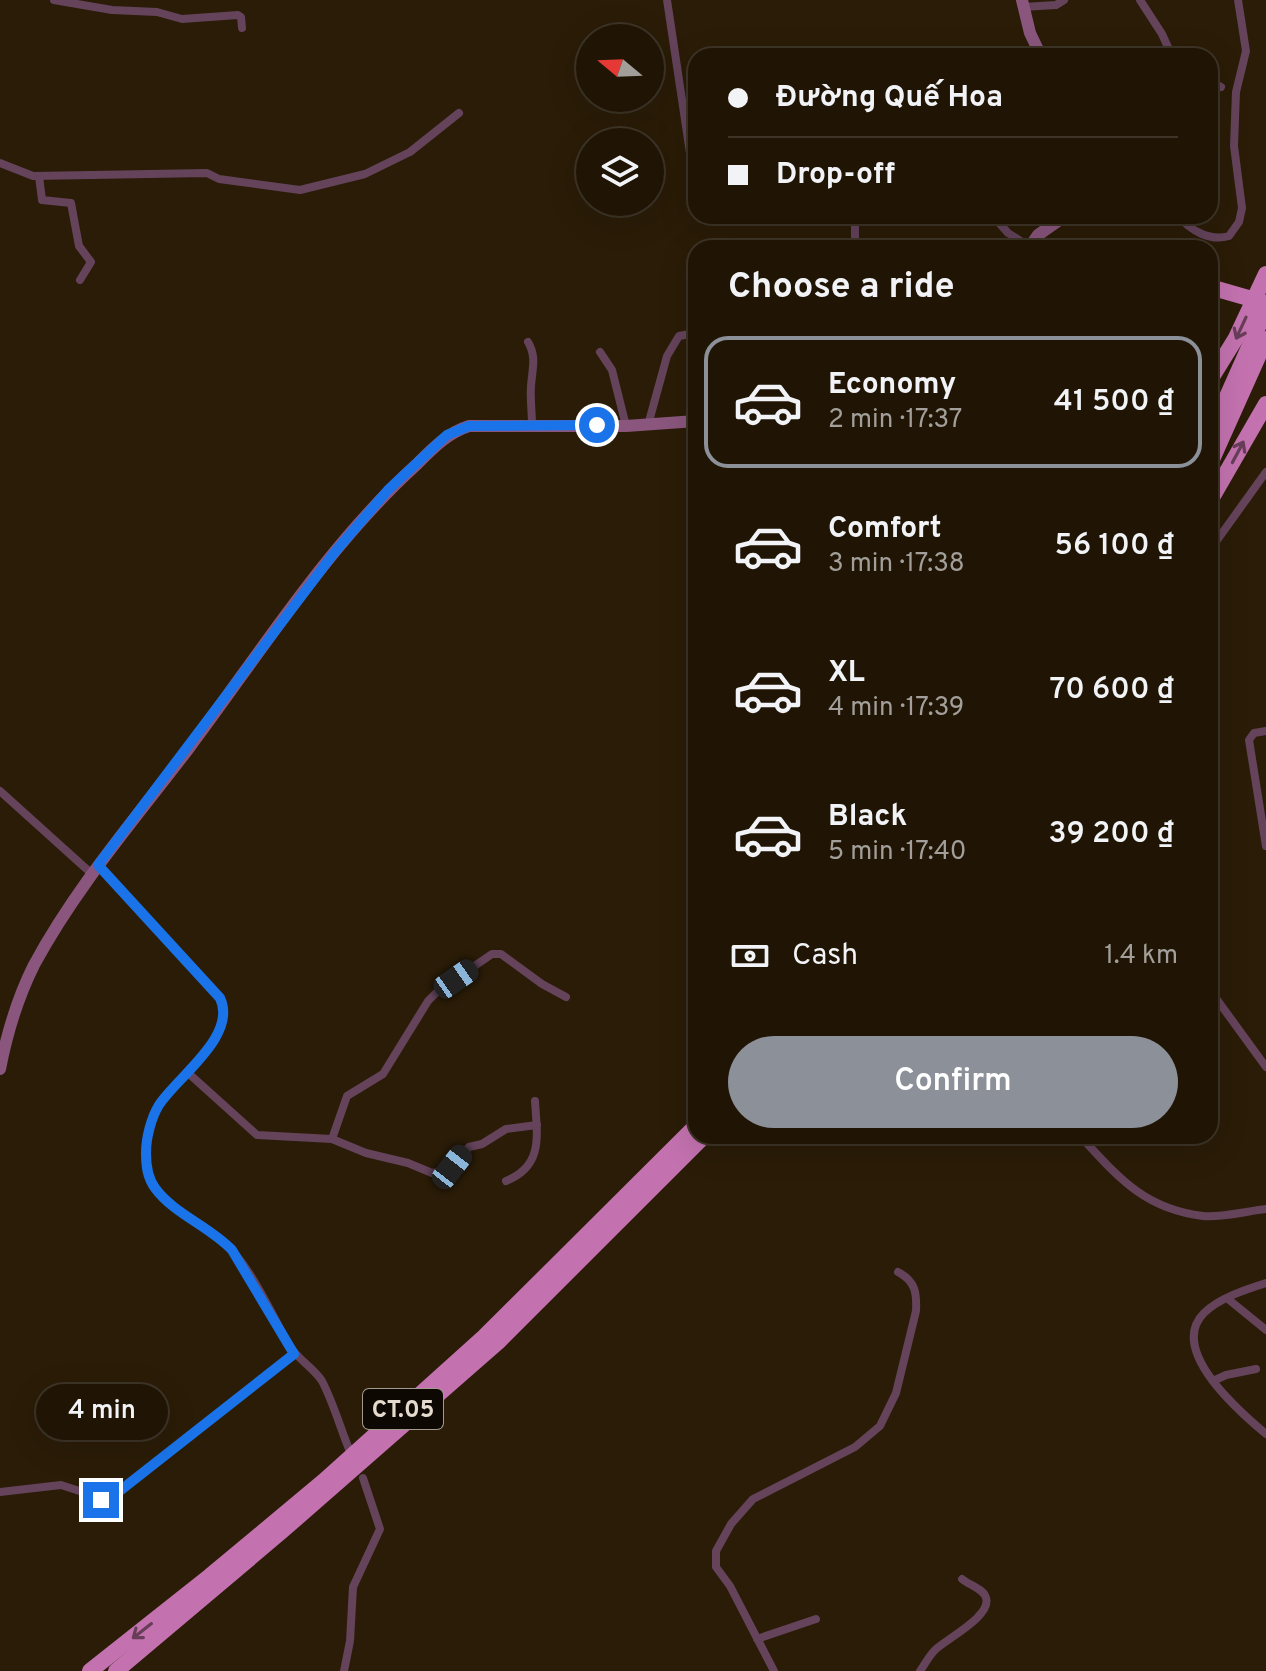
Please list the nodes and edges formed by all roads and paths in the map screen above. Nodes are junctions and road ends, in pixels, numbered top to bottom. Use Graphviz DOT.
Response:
graph roads {
  1 [pos="54,0"];
  2 [pos="667,0"];
  3 [pos="1064,0"];
  4 [pos="1140,0"];
  5 [pos="1238,0"];
  6 [pos="1023,3"];
  7 [pos="88,4"];
  8 [pos="242,28"];
  9 [pos="1037,48"];
  10 [pos="1168,48"];
  11 [pos="1218,85"];
  12 [pos="1221,87"];
  13 [pos="459,113"];
  14 [pos="688,140"];
  15 [pos="0,163"];
  16 [pos="39,176"];
  17 [pos="1000,224"];
  18 [pos="1054,224"];
  19 [pos="1187,224"];
  20 [pos="1018,240"];
  21 [pos="1035,240"];
  22 [pos="1266,274"];
  23 [pos="80,280"];
  24 [pos="1218,281"];
  25 [pos="1218,290"];
  26 [pos="1266,294"];
  27 [pos="1266,306"];
  28 [pos="688,334"];
  29 [pos="1266,339"];
  30 [pos="528,342"];
  31 [pos="600,352"];
  32 [pos="1218,368"];
  33 [pos="1266,404"];
  34 [pos="1218,417"];
  35 [pos="688,422"];
  36 [pos="532,425"];
  37 [pos="648,425"];
  38 [pos="626,426"];
  39 [pos="1218,446"];
  40 [pos="1266,472"];
  41 [pos="1218,487"];
  42 [pos="1218,539"];
  43 [pos="1266,731"];
  44 [pos="1261,787"];
  45 [pos="0,791"];
  46 [pos="1266,840"];
  47 [pos="95,870"];
  48 [pos="566,997"];
  49 [pos="1218,1001"];
  50 [pos="1266,1067"];
  51 [pos="0,1069"];
  52 [pos="187,1072"];
  53 [pos="535,1101"];
  54 [pos="537,1125"];
  55 [pos="688,1134"];
  56 [pos="332,1139"];
  57 [pos="696,1144"];
  58 [pos="1088,1144"];
  59 [pos="506,1181"];
  60 [pos="1266,1209"];
  61 [pos="898,1272"];
  62 [pos="1266,1283"];
  63 [pos="1228,1299"];
  64 [pos="1266,1330"];
  65 [pos="294,1354"];
  66 [pos="1256,1369"];
  67 [pos="1213,1381"];
  68 [pos="1266,1434"];
  69 [pos="349,1449"];
  70 [pos="363,1478"];
  71 [pos="0,1492"];
  72 [pos="962,1579"];
  73 [pos="816,1619"];
  74 [pos="757,1639"];
  75 [pos="90,1671"];
  76 [pos="116,1671"];
  77 [pos="344,1671"];
  78 [pos="774,1671"];
  79 [pos="920,1671"];
  1 -- 7 [label="street"];
  2 -- 14 [label="street"];
  3 -- 6 [label="street"];
  4 -- 10 [label="street"];
  5 -- 19 [label="street"];
  6 -- 9 [label="street"];
  7 -- 8 [label="street"];
  11 -- 12 [label="street"];
  13 -- 16 [label="street"];
  15 -- 16 [label="street"];
  16 -- 23 [label="street"];
  17 -- 20 [label="street"];
  18 -- 21 [label="street"];
  22 -- 32 [label="highway, one-way"];
  24 -- 26 [label="highway"];
  25 -- 27 [label="highway, bridge"];
  27 -- 34 [label="highway"];
  28 -- 37 [label="street"];
  29 -- 39 [label="highway"];
  30 -- 36 [label="street"];
  31 -- 38 [label="street"];
  41 -- 33 [label="highway, one-way"];
  35 -- 37 [label="street"];
  36 -- 38 [label="street"];
  36 -- 47 [label="street"];
  37 -- 38 [label="street"];
  40 -- 42 [label="street"];
  43 -- 44 [label="street"];
  44 -- 46 [label="street"];
  45 -- 47 [label="street"];
  47 -- 51 [label="street"];
  47 -- 52 [label="street"];
  48 -- 56 [label="street"];
  49 -- 50 [label="street"];
  52 -- 56 [label="street"];
  52 -- 65 [label="street"];
  53 -- 54 [label="street"];
  54 -- 56 [label="street"];
  54 -- 59 [label="street"];
  55 -- 75 [label="highway, CT.05, one-way"];
  57 -- 76 [label="highway, CT.05"];
  58 -- 60 [label="street"];
  61 -- 74 [label="street"];
  62 -- 63 [label="street"];
  63 -- 64 [label="street"];
  63 -- 67 [label="street"];
  65 -- 69 [label="street"];
  65 -- 71 [label="street"];
  66 -- 67 [label="street"];
  67 -- 68 [label="street"];
  70 -- 77 [label="street"];
  72 -- 79 [label="street"];
  73 -- 74 [label="street"];
  74 -- 78 [label="street"];
}
